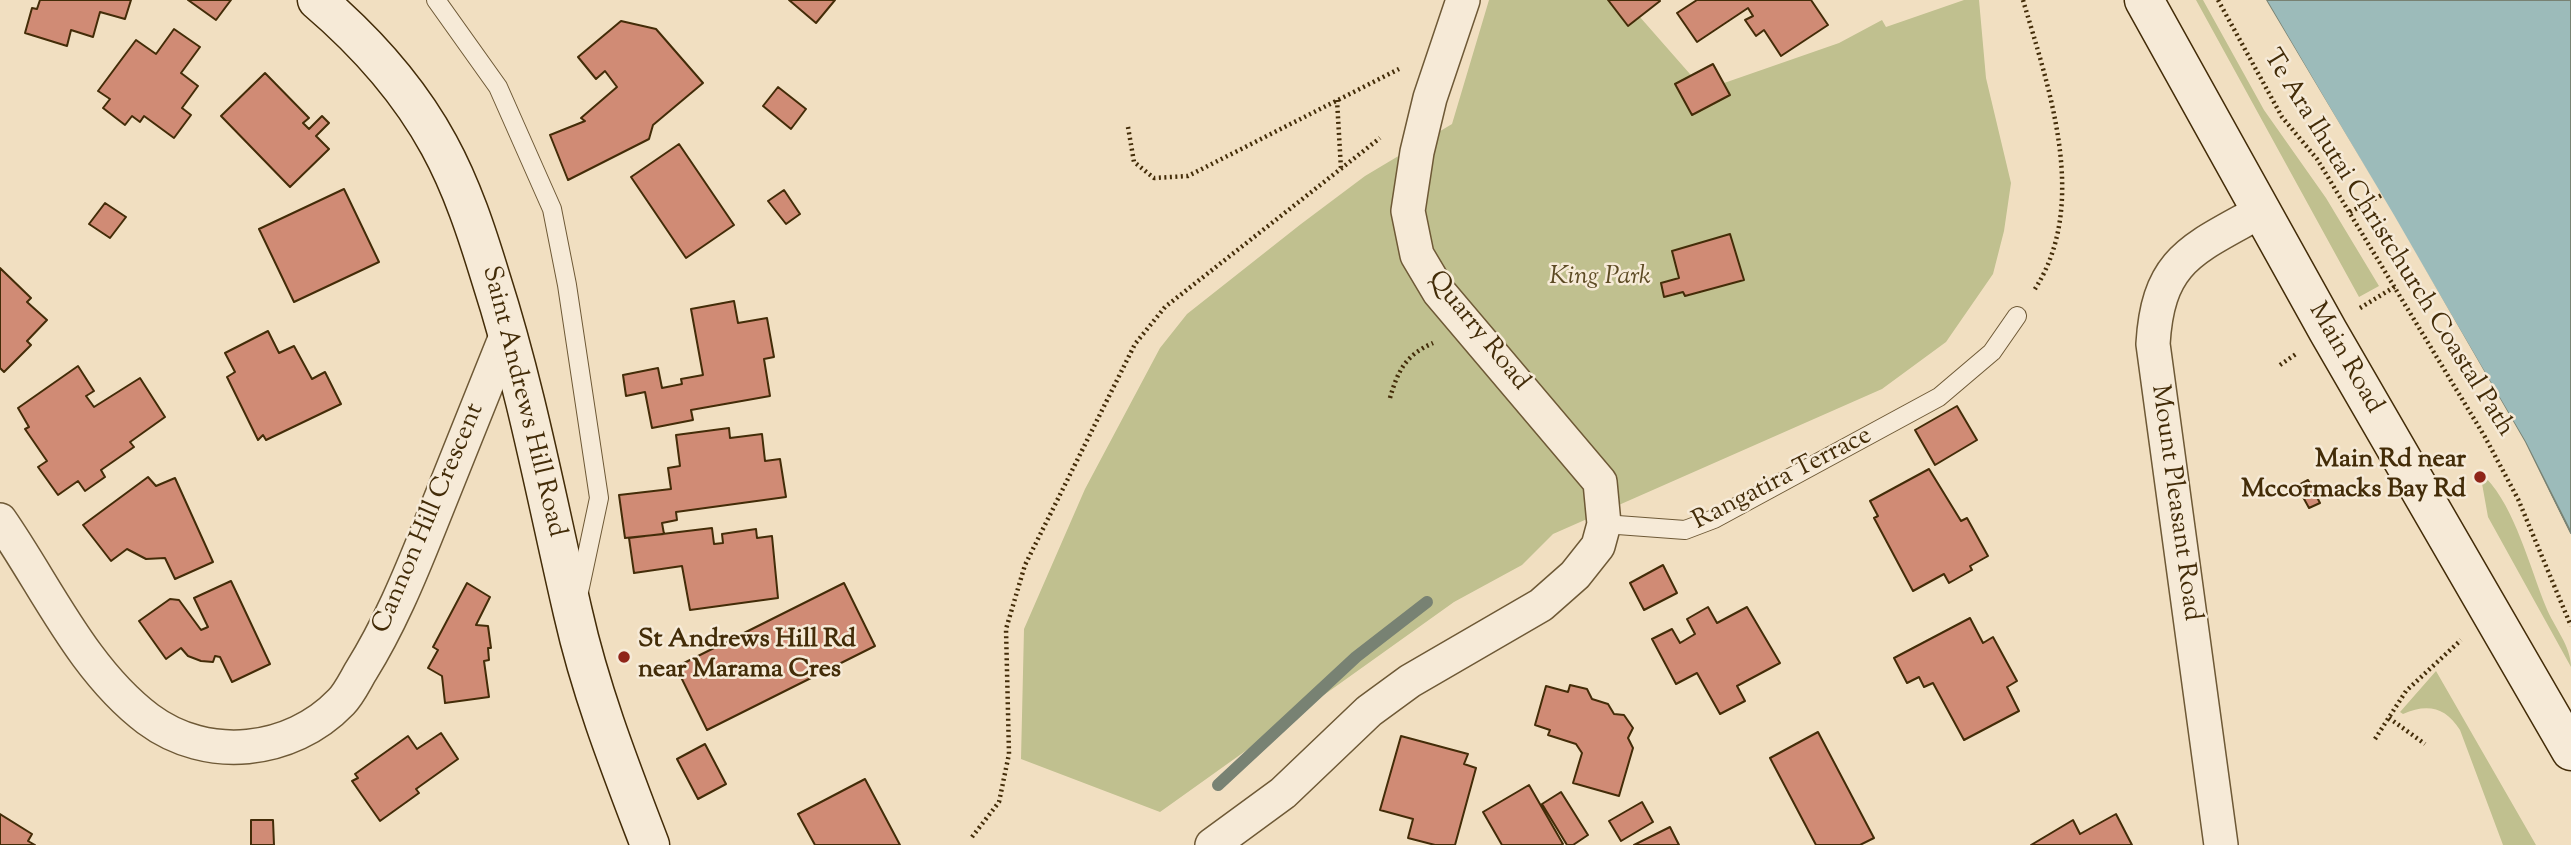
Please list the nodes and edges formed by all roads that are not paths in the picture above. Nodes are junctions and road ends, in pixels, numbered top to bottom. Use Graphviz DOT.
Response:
graph roads {
  1 [pos="317,0"];
  2 [pos="436,0"];
  3 [pos="1463,0"];
  4 [pos="2144,0"];
  5 [pos="2261,211"];
  6 [pos="2017,316"];
  7 [pos="508,331"];
  8 [pos="0,520"];
  9 [pos="1604,524"];
  10 [pos="574,616"];
  11 [pos="2571,751"];
  12 [pos="650,845"];
  13 [pos="1212,845"];
  14 [pos="2221,845"];
  1 -- 7 [label="street, Saint Andrews Hill Road"];
  2 -- 10 [label="lane"];
  3 -- 9 [label="street, Quarry Road"];
  4 -- 5 [label="street, Main Road"];
  5 -- 11 [label="street, Main Road"];
  5 -- 14 [label="street, Mount Pleasant Road"];
  6 -- 9 [label="lane, Rangatira Terrace"];
  7 -- 8 [label="street, Cannon Hill Crescent"];
  7 -- 10 [label="street, Saint Andrews Hill Road"];
  9 -- 13 [label="street"];
  10 -- 12 [label="street, Saint Andrews Hill Road"];
}
